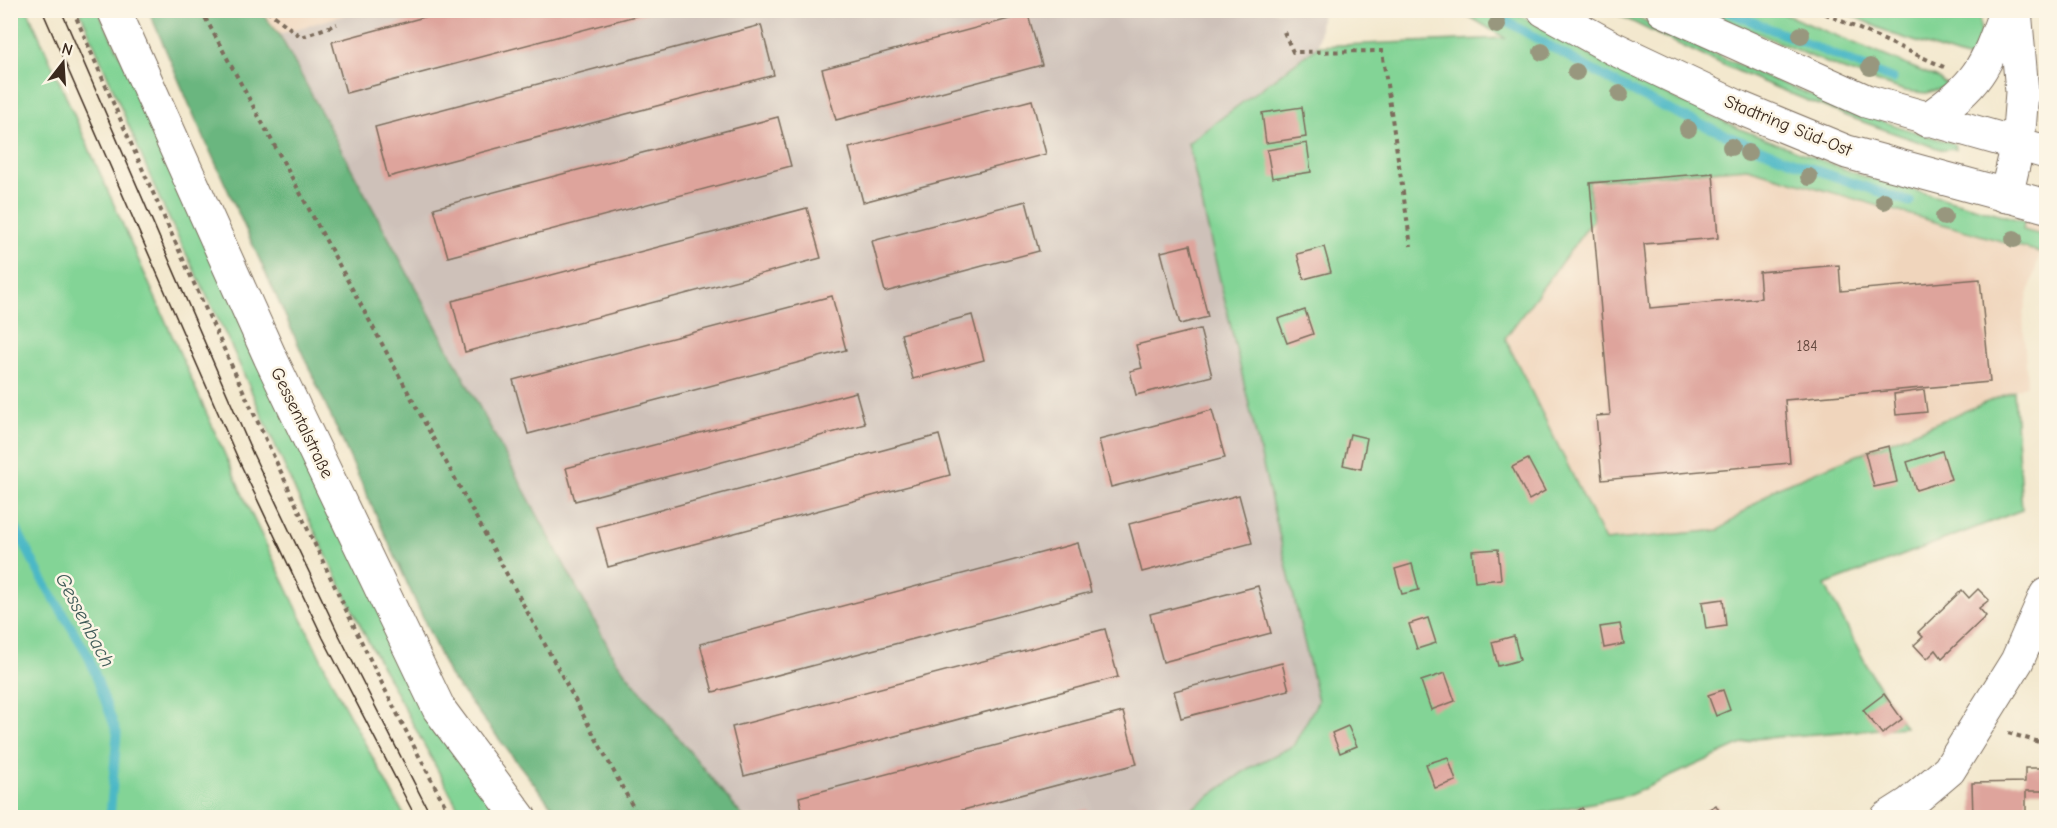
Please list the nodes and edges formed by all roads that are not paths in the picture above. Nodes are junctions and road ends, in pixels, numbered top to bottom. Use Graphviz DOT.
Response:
graph roads {
  1 [pos="114,10"];
  2 [pos="1544,10"];
  3 [pos="1663,10"];
  4 [pos="2006,10"];
  5 [pos="2015,10"];
  6 [pos="1926,120"];
  7 [pos="2032,148"];
  8 [pos="2006,196"];
  9 [pos="2046,206"];
  10 [pos="2046,595"];
  11 [pos="520,818"];
  12 [pos="1887,818"];
  1 -- 11 [label="main road, Gessentalstraße"];
  2 -- 8 [label="main road, Stadtring Süd-Ost"];
  3 -- 6 [label="main road"];
  4 -- 6 [label="main road"];
  5 -- 7 [label="main road"];
  6 -- 7 [label="main road"];
  7 -- 8 [label="main road"];
  8 -- 9 [label="main road, Stadtring Süd-Ost"];
  10 -- 12 [label="main road"];
}
